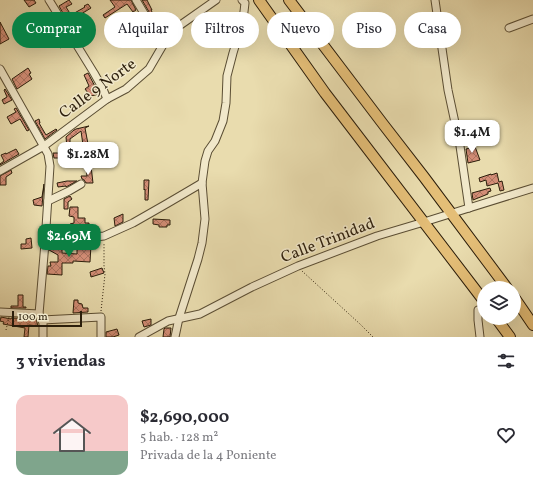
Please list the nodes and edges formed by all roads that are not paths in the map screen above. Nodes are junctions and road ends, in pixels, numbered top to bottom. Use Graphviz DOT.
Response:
graph roads {
  1 [pos="49,0"];
  2 [pos="136,0"];
  3 [pos="216,0"];
  4 [pos="242,0"];
  5 [pos="259,0"];
  6 [pos="289,0"];
  7 [pos="435,0"];
  8 [pos="143,12"];
  9 [pos="533,19"];
  10 [pos="183,23"];
  11 [pos="509,28"];
  12 [pos="161,48"];
  13 [pos="0,69"];
  14 [pos="107,99"];
  15 [pos="44,146"];
  16 [pos="0,171"];
  17 [pos="202,183"];
  18 [pos="81,184"];
  19 [pos="533,188"];
  20 [pos="48,201"];
  21 [pos="469,208"];
  22 [pos="452,214"];
  23 [pos="424,222"];
  24 [pos="45,243"];
  25 [pos="503,281"];
  26 [pos="477,292"];
  27 [pos="521,307"];
  28 [pos="0,312"];
  29 [pos="40,317"];
  30 [pos="179,318"];
  31 [pos="479,325"];
  32 [pos="501,325"];
  33 [pos="533,325"];
  34 [pos="43,337"];
  35 [pos="100,337"];
  36 [pos="139,337"];
  37 [pos="175,337"];
  38 [pos="480,337"];
  39 [pos="510,337"];
  1 -- 14 [label="street"];
  2 -- 8 [label="street"];
  3 -- 10 [label="street, Calle 9 Norte"];
  4 -- 17 [label="street"];
  5 -- 23 [label="highway"];
  6 -- 22 [label="highway"];
  7 -- 21 [label="street"];
  9 -- 11 [label="street"];
  12 -- 14 [label="street, Calle 9 Norte"];
  13 -- 15 [label="street"];
  14 -- 15 [label="street, Calle 9 Norte"];
  15 -- 16 [label="street, Calle 9 Norte"];
  15 -- 20 [label="street"];
  17 -- 24 [label="street"];
  17 -- 30 [label="street"];
  18 -- 20 [label="street"];
  19 -- 21 [label="street, Calle Trinidad"];
  20 -- 24 [label="street"];
  21 -- 22 [label="street, Calle Trinidad"];
  22 -- 23 [label="street, Calle Trinidad"];
  22 -- 25 [label="highway"];
  23 -- 26 [label="highway"];
  23 -- 30 [label="street, Calle Trinidad"];
  24 -- 29 [label="street"];
  27 -- 33 [label="highway"];
  28 -- 29 [label="street"];
  29 -- 34 [label="street"];
  29 -- 35 [label="street"];
  30 -- 36 [label="street, Calle Trinidad"];
  30 -- 37 [label="street"];
  31 -- 38 [label="street"];
  32 -- 39 [label="highway"];
}
